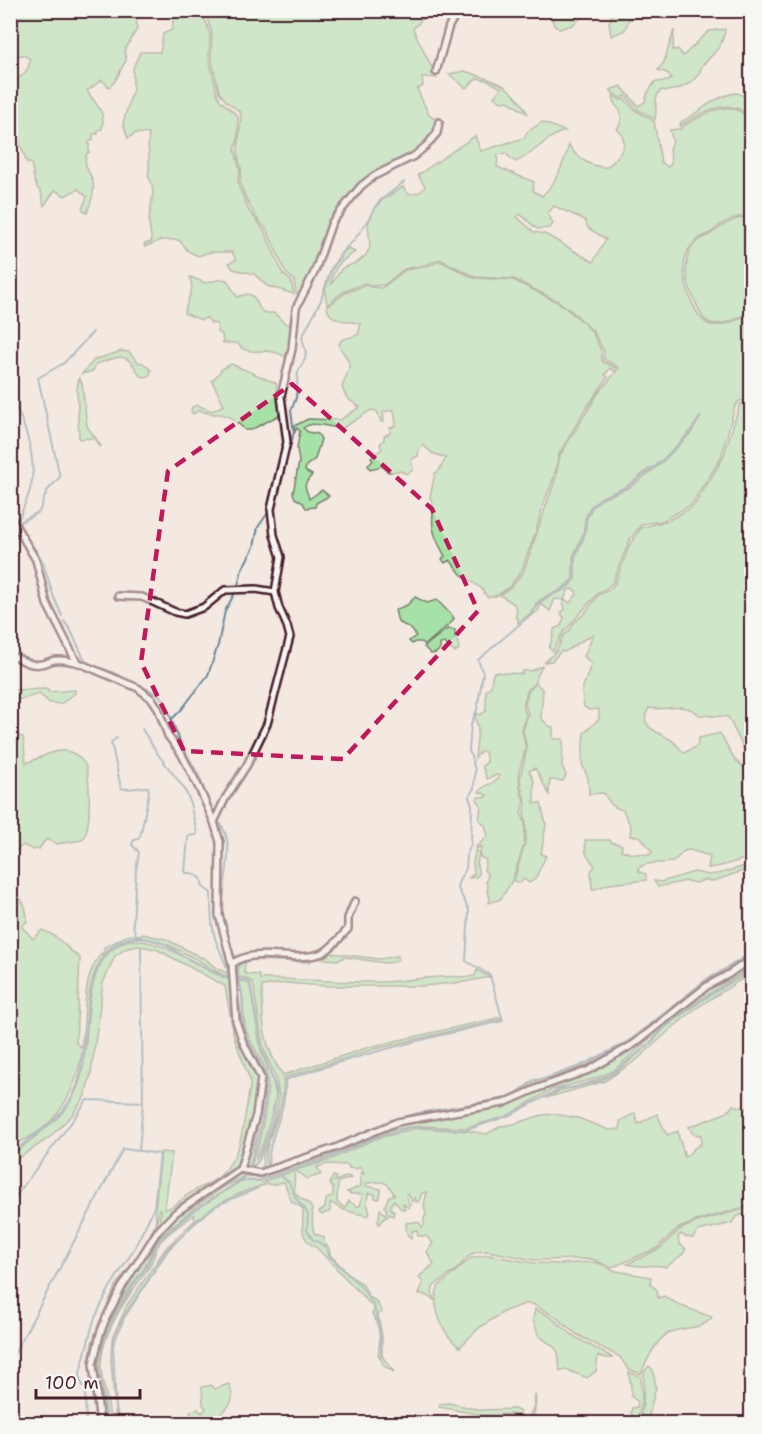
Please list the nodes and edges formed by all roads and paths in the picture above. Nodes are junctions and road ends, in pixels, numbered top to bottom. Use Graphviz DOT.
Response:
graph roads {
  1 [pos="459,10"];
  2 [pos="436,72"];
  3 [pos="439,122"];
  4 [pos="10,516"];
  5 [pos="275,592"];
  6 [pos="118,596"];
  7 [pos="10,656"];
  8 [pos="80,663"];
  9 [pos="214,822"];
  10 [pos="356,901"];
  11 [pos="752,958"];
  12 [pos="232,964"];
  13 [pos="240,1169"];
  14 [pos="100,1424"];
  1 -- 2 [label="street"];
  3 -- 5 [label="street"];
  4 -- 8 [label="street"];
  5 -- 6 [label="street"];
  5 -- 9 [label="street"];
  7 -- 8 [label="street"];
  8 -- 9 [label="street"];
  9 -- 12 [label="street"];
  10 -- 12 [label="street"];
  11 -- 13 [label="street"];
  12 -- 13 [label="street"];
  13 -- 14 [label="street"];
}
